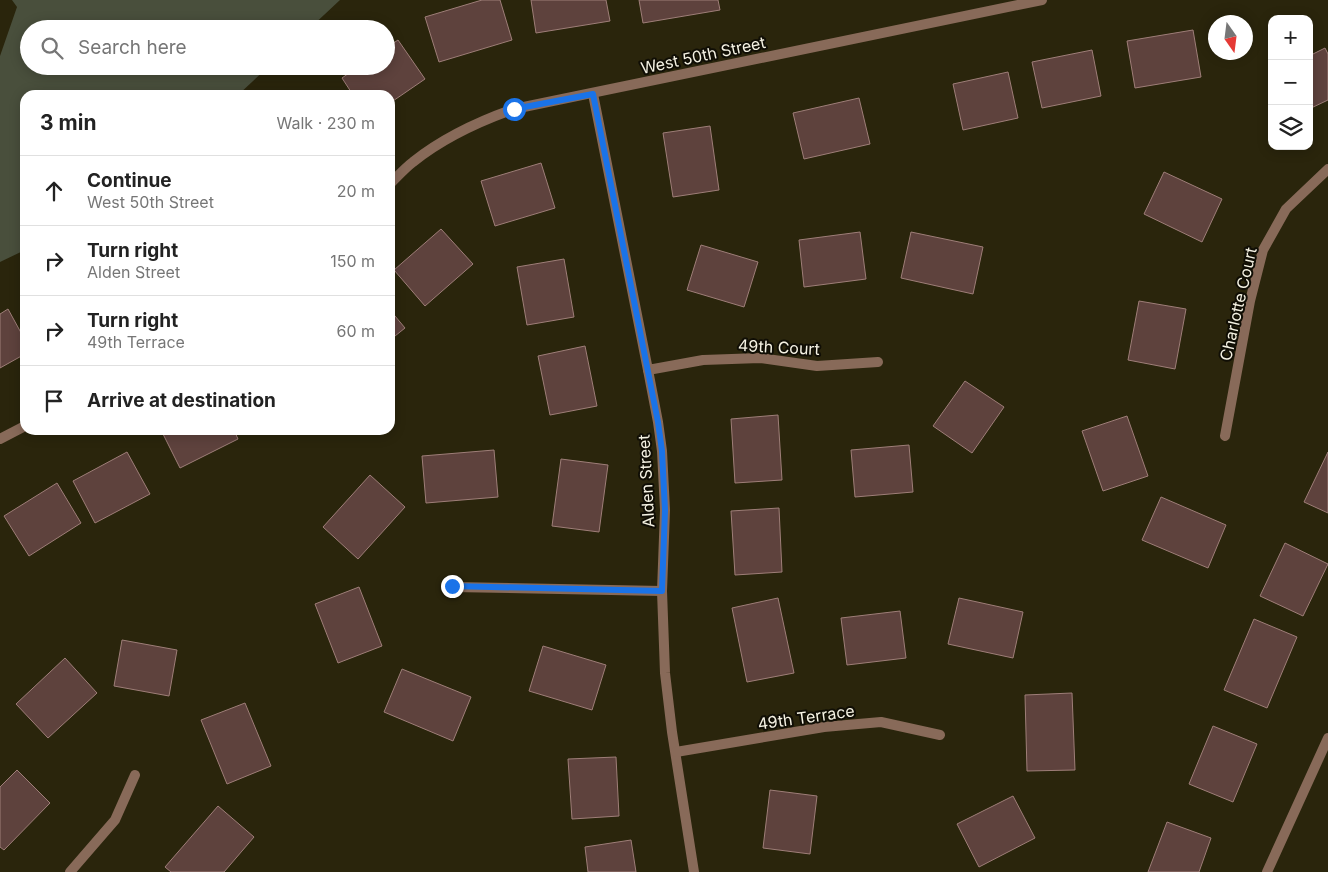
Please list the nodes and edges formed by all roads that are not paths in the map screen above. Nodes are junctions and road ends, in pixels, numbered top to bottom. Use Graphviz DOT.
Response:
graph roads {
  1 [pos="1042,0"];
  2 [pos="593,94"];
  3 [pos="1328,169"];
  4 [pos="395,179"];
  5 [pos="878,362"];
  6 [pos="648,370"];
  7 [pos="20,429"];
  8 [pos="1225,436"];
  9 [pos="0,439"];
  10 [pos="452,586"];
  11 [pos="662,591"];
  12 [pos="940,735"];
  13 [pos="1328,738"];
  14 [pos="676,752"];
  15 [pos="135,775"];
  16 [pos="70,872"];
  17 [pos="694,872"];
  18 [pos="1267,872"];
  1 -- 2 [label="street, West 50th Street"];
  2 -- 4 [label="street, West 50th Street"];
  2 -- 6 [label="street, Alden Street"];
  3 -- 8 [label="street, Charlotte Court"];
  5 -- 6 [label="street, 49th Court"];
  6 -- 11 [label="street, Alden Street"];
  7 -- 9 [label="street"];
  10 -- 11 [label="street"];
  11 -- 14 [label="street, Alden Street"];
  12 -- 14 [label="street, 49th Terrace"];
  13 -- 18 [label="street"];
  14 -- 17 [label="street, Alden Street"];
  15 -- 16 [label="street"];
}
